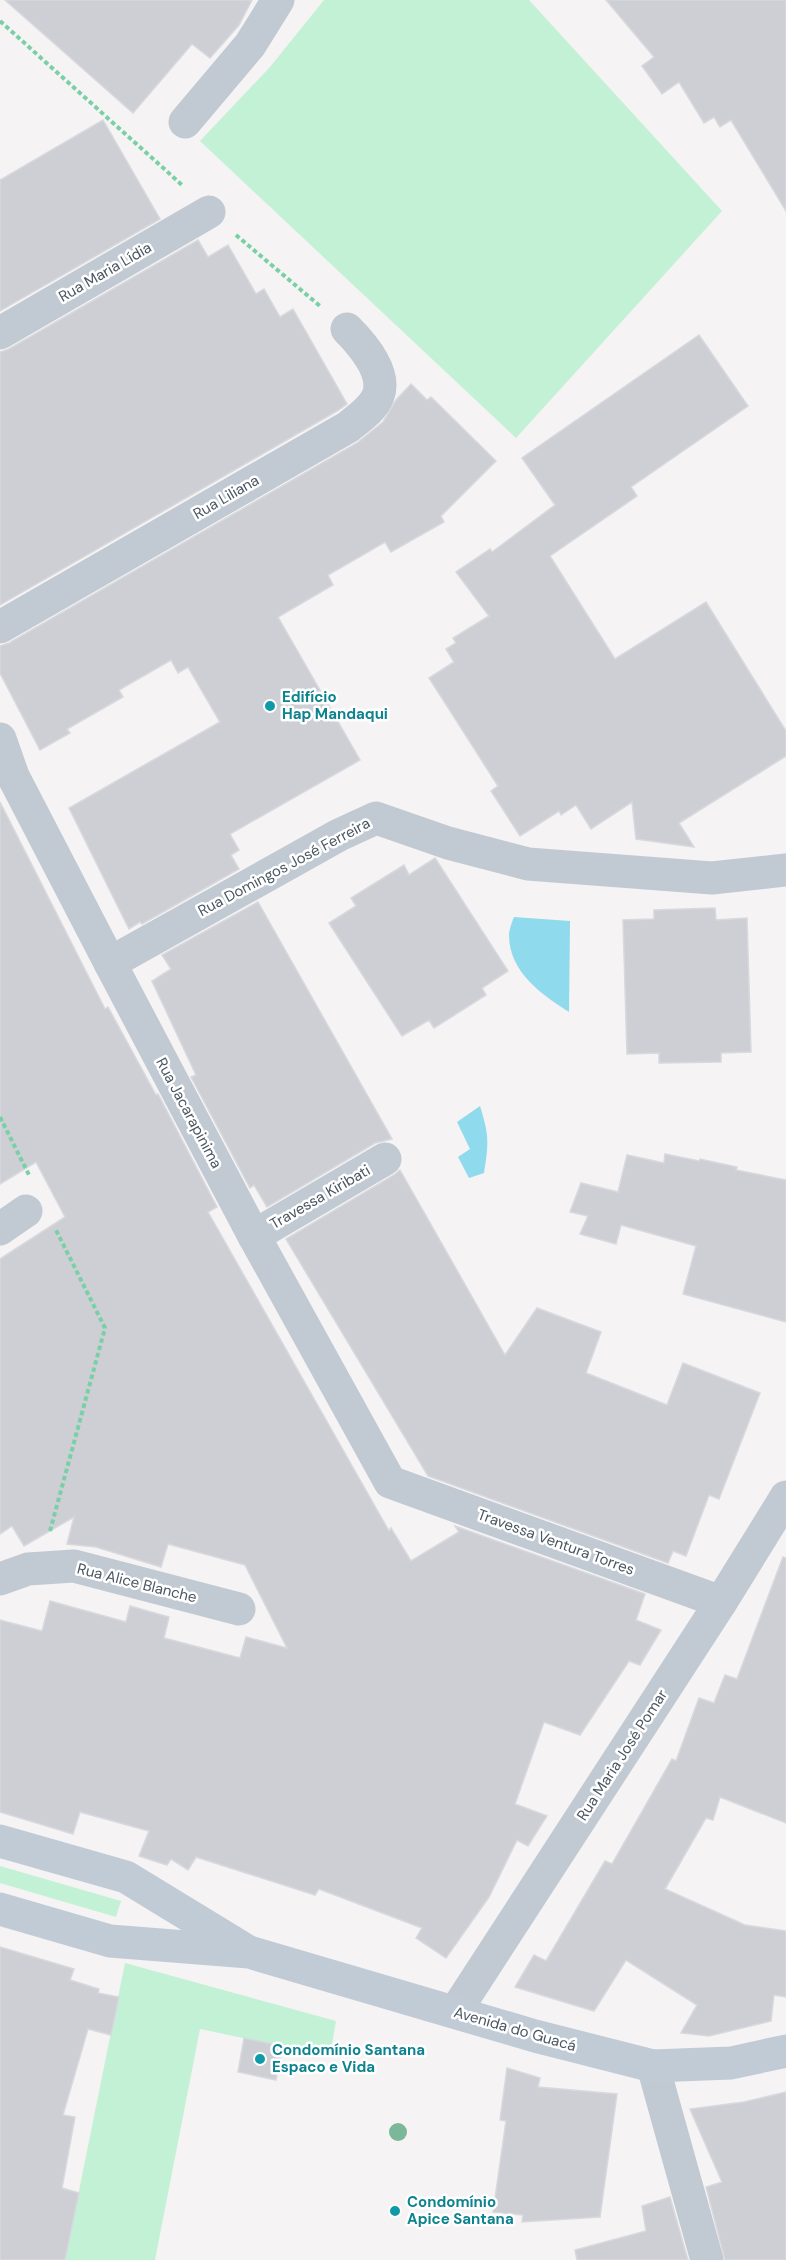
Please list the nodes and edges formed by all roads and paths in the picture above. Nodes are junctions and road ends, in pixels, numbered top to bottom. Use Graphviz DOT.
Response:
graph roads {
  1 [pos="278,0"];
  2 [pos="0,21"];
  3 [pos="185,122"];
  4 [pos="209,212"];
  5 [pos="348,329"];
  6 [pos="0,333"];
  7 [pos="0,627"];
  8 [pos="0,739"];
  9 [pos="786,870"];
  10 [pos="110,963"];
  11 [pos="0,1117"];
  12 [pos="385,1159"];
  13 [pos="28,1211"];
  14 [pos="254,1236"];
  15 [pos="390,1482"];
  16 [pos="786,1497"];
  17 [pos="39,1568"];
  18 [pos="0,1579"];
  19 [pos="722,1602"];
  20 [pos="239,1609"];
  21 [pos="0,1841"];
  22 [pos="0,1909"];
  23 [pos="249,1952"];
  24 [pos="455,2012"];
  25 [pos="786,2051"];
  26 [pos="652,2066"];
  27 [pos="707,2260"];
  1 -- 3 [label="street"];
  2 -- 4 [label="path"];
  4 -- 5 [label="path"];
  4 -- 6 [label="street, Rua Maria Lídia"];
  5 -- 7 [label="street, Rua Liliana"];
  8 -- 10 [label="street, Rua Jacarapinima"];
  9 -- 10 [label="street, Rua Domingos José Ferreira"];
  10 -- 14 [label="street, Rua Jacarapinima"];
  11 -- 13 [label="path"];
  12 -- 14 [label="street, Travessa Kiribati"];
  13 -- 17 [label="path"];
  14 -- 15 [label="street, Rua Jacarapinima"];
  15 -- 19 [label="street, Travessa Ventura Torres"];
  16 -- 19 [label="street, Rua Maria José Pomar"];
  17 -- 18 [label="street, Rua Alice Blanche"];
  17 -- 20 [label="street, Rua Alice Blanche"];
  19 -- 24 [label="street, Rua Maria José Pomar"];
  21 -- 23 [label="street, Avenida do Guacá"];
  22 -- 23 [label="street, Avenida do Guacá"];
  23 -- 24 [label="street, Avenida do Guacá"];
  24 -- 26 [label="street, Avenida do Guacá"];
  25 -- 26 [label="street, Avenida do Guacá"];
  26 -- 27 [label="street"];
}
